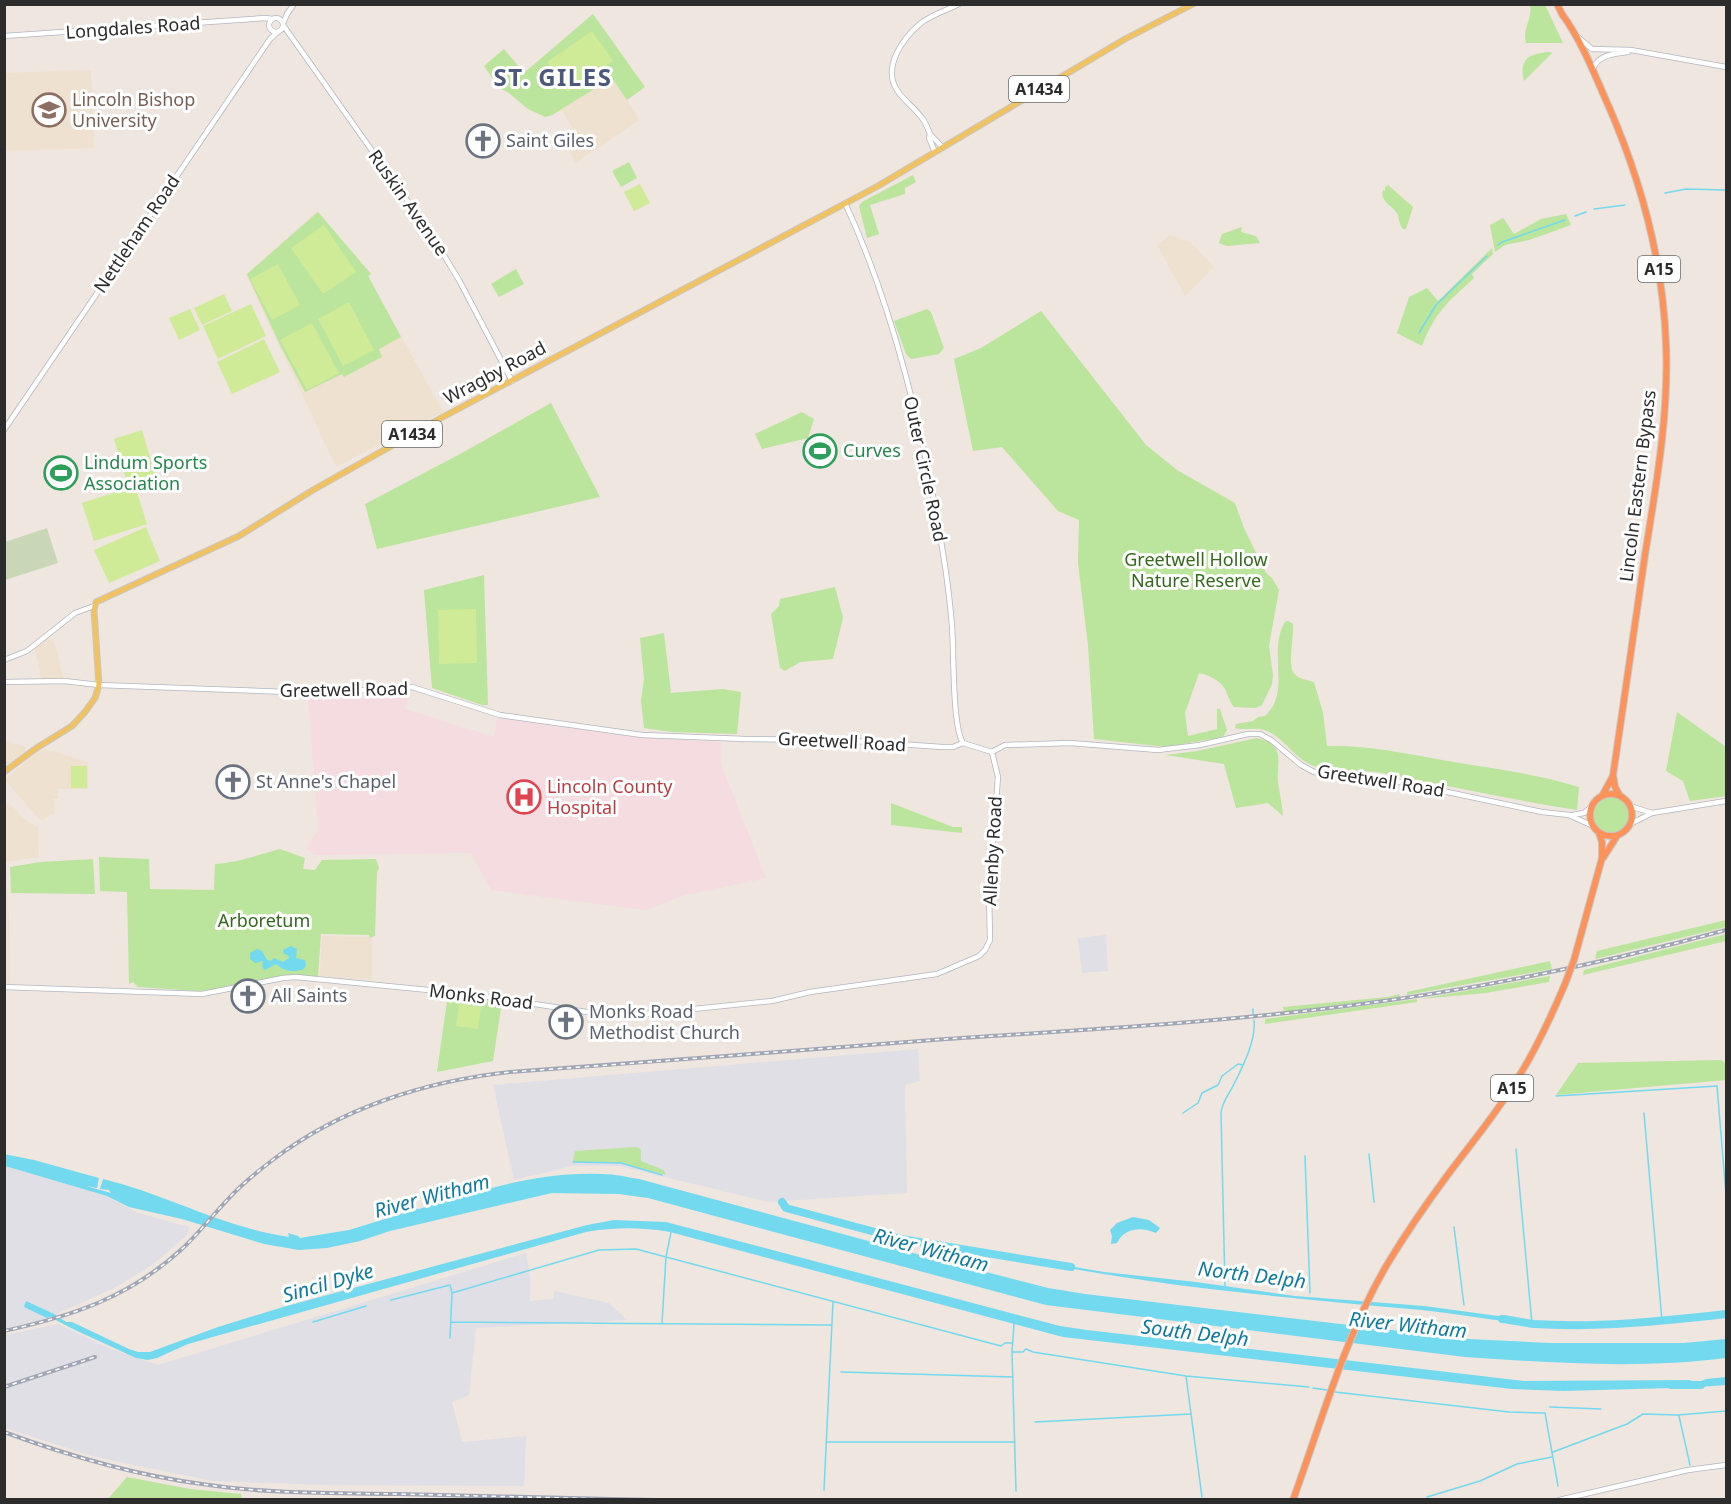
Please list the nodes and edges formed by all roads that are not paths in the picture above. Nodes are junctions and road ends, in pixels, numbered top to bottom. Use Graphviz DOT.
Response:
graph roads {
  1 [pos="294,4"];
  2 [pos="959,4"];
  3 [pos="1193,4"];
  4 [pos="1557,4"];
  5 [pos="287,14"];
  6 [pos="1562,14"];
  7 [pos="274,19"];
  8 [pos="261,20"];
  9 [pos="283,24"];
  10 [pos="270,28"];
  11 [pos="278,32"];
  12 [pos="1575,34"];
  13 [pos="288,35"];
  14 [pos="4,36"];
  15 [pos="270,39"];
  16 [pos="1637,52"];
  17 [pos="1726,67"];
  18 [pos="1593,69"];
  19 [pos="1605,99"];
  20 [pos="930,134"];
  21 [pos="942,147"];
  22 [pos="935,152"];
  23 [pos="845,203"];
  24 [pos="512,381"];
  25 [pos="4,430"];
  26 [pos="94,606"];
  27 [pos="4,660"];
  28 [pos="4,682"];
  29 [pos="99,685"];
  30 [pos="963,743"];
  31 [pos="992,752"];
  32 [pos="4,772"];
  33 [pos="1613,775"];
  34 [pos="1602,796"];
  35 [pos="1620,796"];
  36 [pos="1726,801"];
  37 [pos="1630,806"];
  38 [pos="1591,807"];
  39 [pos="1652,813"];
  40 [pos="1569,815"];
  41 [pos="1630,824"];
  42 [pos="1593,826"];
  43 [pos="1599,832"];
  44 [pos="1618,835"];
  45 [pos="1602,858"];
  46 [pos="985,950"];
  47 [pos="4,987"];
  48 [pos="1726,1466"];
  49 [pos="1293,1500"];
  50 [pos="1559,1500"];
  1 -- 5 [label="main road"];
  2 -- 20 [label="main road"];
  3 -- 21 [label="main road, A1434"];
  4 -- 6 [label="highway, Lincoln Eastern Bypass / A15"];
  5 -- 7 [label="main road"];
  5 -- 9 [label="main road"];
  6 -- 12 [label="highway, Lincoln Eastern Bypass / A15"];
  6 -- 19 [label="highway, Lincoln Eastern Bypass / A15"];
  7 -- 8 [label="main road, Longdales Road"];
  7 -- 9 [label="main road"];
  7 -- 10 [label="main road"];
  8 -- 10 [label="main road"];
  8 -- 14 [label="main road, Longdales Road"];
  9 -- 11 [label="main road, Nettleham Road"];
  9 -- 13 [label="main road, Ruskin Avenue"];
  10 -- 11 [label="main road"];
  10 -- 15 [label="main road"];
  11 -- 13 [label="main road"];
  11 -- 15 [label="main road, Nettleham Road"];
  12 -- 16 [label="main road"];
  12 -- 18 [label="highway, Lincoln Eastern Bypass / A15"];
  13 -- 24 [label="main road, Ruskin Avenue"];
  15 -- 25 [label="main road, Nettleham Road"];
  16 -- 17 [label="main road"];
  16 -- 18 [label="main road"];
  18 -- 19 [label="highway, Lincoln Eastern Bypass / A15"];
  19 -- 33 [label="highway, Lincoln Eastern Bypass / A15"];
  20 -- 21 [label="main road"];
  20 -- 22 [label="main road"];
  21 -- 22 [label="main road, Wragby Road / A1434"];
  22 -- 23 [label="main road, Wragby Road / A1434"];
  23 -- 24 [label="main road, Wragby Road / A1434"];
  23 -- 30 [label="main road, Outer Circle Road"];
  24 -- 26 [label="main road, Wragby Road / A1434"];
  26 -- 27 [label="main road"];
  26 -- 29 [label="main road"];
  28 -- 29 [label="main road, Greetwell Road"];
  29 -- 30 [label="main road, Greetwell Road"];
  29 -- 32 [label="main road"];
  30 -- 31 [label="main road, Greetwell Road"];
  31 -- 40 [label="main road, Greetwell Road"];
  31 -- 46 [label="main road, Allenby Road"];
  33 -- 34 [label="highway, Lincoln Eastern Bypass / A15"];
  33 -- 35 [label="highway, Lincoln Eastern Bypass / A15"];
  34 -- 35 [label="highway"];
  34 -- 38 [label="highway, A15"];
  35 -- 37 [label="highway, A15"];
  36 -- 39 [label="main road"];
  37 -- 39 [label="main road"];
  37 -- 41 [label="highway"];
  38 -- 40 [label="main road, Greetwell Road"];
  38 -- 42 [label="highway"];
  39 -- 41 [label="main road"];
  40 -- 42 [label="main road, Greetwell Road"];
  41 -- 44 [label="highway, A15"];
  42 -- 43 [label="highway"];
  43 -- 44 [label="highway"];
  43 -- 45 [label="highway, A15"];
  44 -- 45 [label="highway, A15"];
  45 -- 49 [label="highway, A15, bridge"];
  46 -- 47 [label="main road, Monks Road"];
  48 -- 50 [label="main road"];
}
